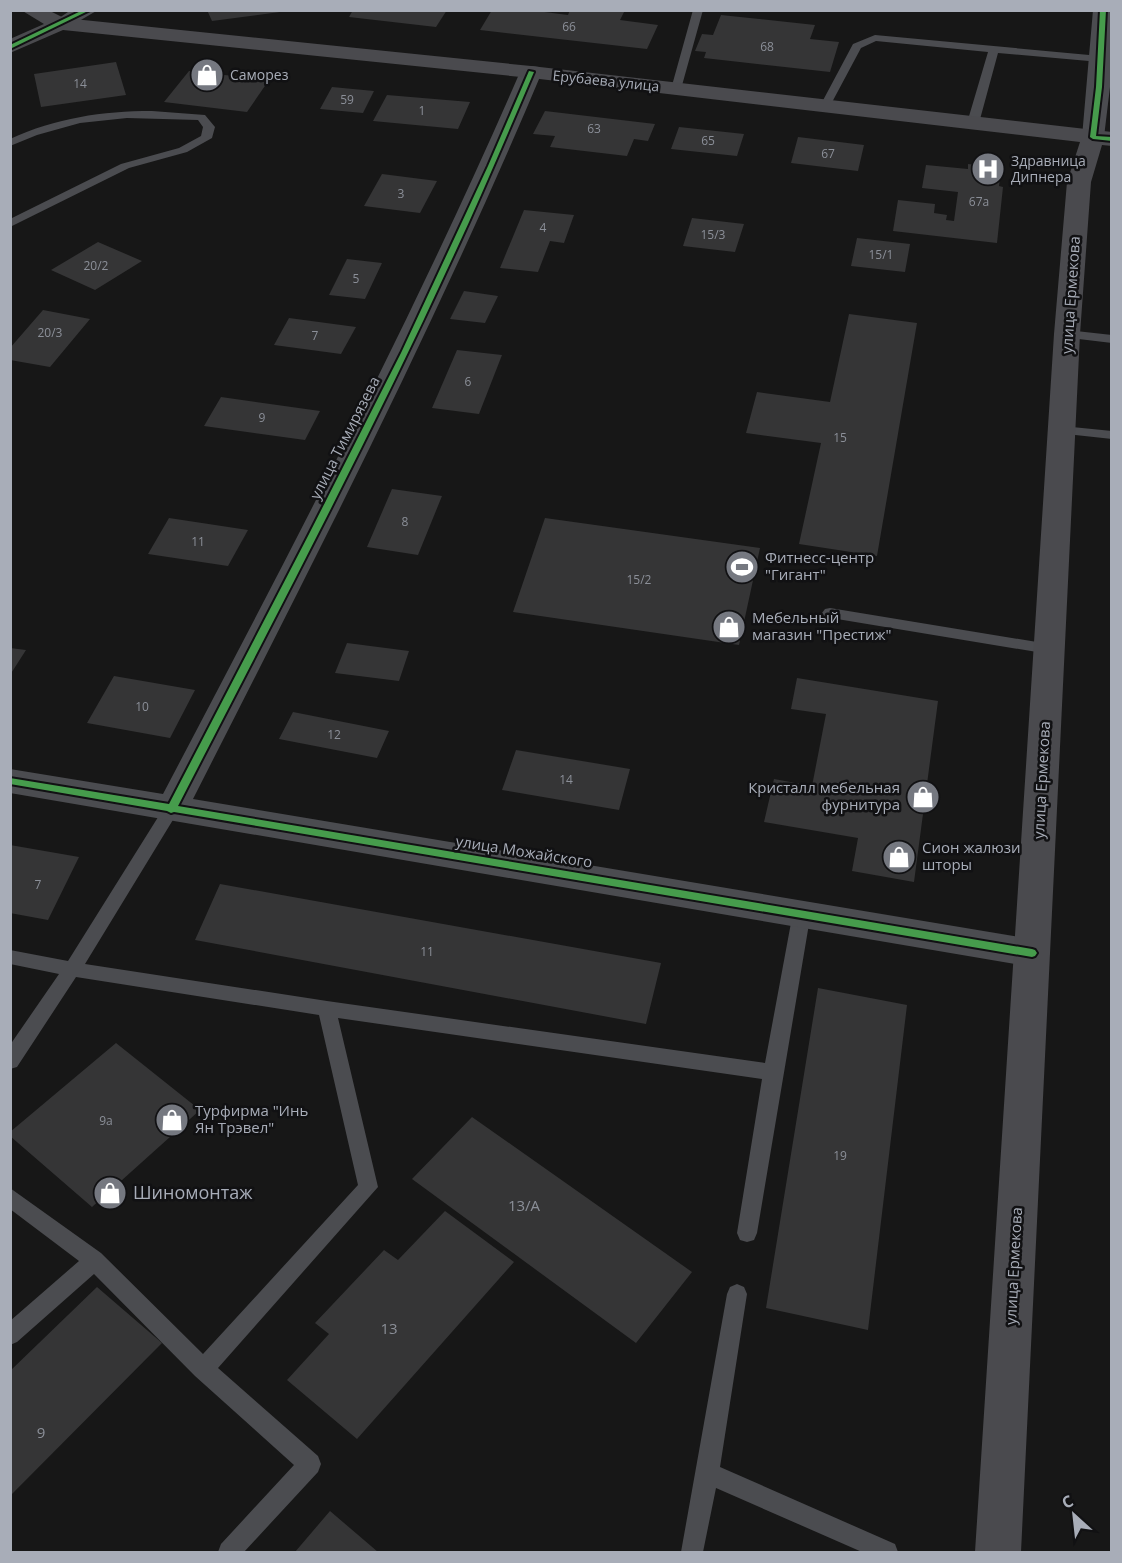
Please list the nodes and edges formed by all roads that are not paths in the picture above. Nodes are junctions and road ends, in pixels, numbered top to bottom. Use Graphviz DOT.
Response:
graph roads {
  1 [pos="31,10"];
  2 [pos="88,10"];
  3 [pos="698,10"];
  4 [pos="1103,10"];
  5 [pos="60,24"];
  6 [pos="10,47"];
  7 [pos="994,49"];
  8 [pos="1100,59"];
  9 [pos="531,72"];
  10 [pos="676,89"];
  11 [pos="825,106"];
  12 [pos="973,123"];
  13 [pos="1102,138"];
  14 [pos="10,143"];
  15 [pos="10,224"];
  16 [pos="1067,334"];
  17 [pos="1112,339"];
  18 [pos="1062,430"];
  19 [pos="1112,435"];
  20 [pos="830,613"];
  21 [pos="1049,649"];
  22 [pos="10,781"];
  23 [pos="171,810"];
  24 [pos="802,912"];
  25 [pos="1032,953"];
  26 [pos="10,957"];
  27 [pos="72,969"];
  28 [pos="327,1009"];
  29 [pos="10,1061"];
  30 [pos="773,1072"];
  31 [pos="10,1197"];
  32 [pos="747,1233"];
  33 [pos="94,1260"];
  34 [pos="737,1294"];
  35 [pos="10,1335"];
  36 [pos="203,1369"];
  37 [pos="708,1473"];
  38 [pos="229,1552"];
  39 [pos="692,1552"];
  40 [pos="887,1552"];
  41 [pos="998,1552"];
  1 -- 5 [label="main road, Ерубаева улица"];
  2 -- 5 [label="street"];
  3 -- 10 [label="lane"];
  4 -- 8 [label="street, улица Ермекова"];
  5 -- 6 [label="main road"];
  5 -- 9 [label="main road, Ерубаева улица"];
  7 -- 8 [label="lane"];
  7 -- 11 [label="lane"];
  7 -- 12 [label="lane"];
  8 -- 13 [label="street, улица Ермекова"];
  9 -- 10 [label="main road, Ерубаева улица"];
  9 -- 23 [label="street, улица Тимирязева"];
  10 -- 11 [label="main road, Ерубаева улица"];
  11 -- 12 [label="main road, Ерубаева улица"];
  12 -- 13 [label="main road, Ерубаева улица"];
  13 -- 16 [label="main road, улица Ермекова"];
  14 -- 15 [label="lane"];
  16 -- 17 [label="lane"];
  16 -- 18 [label="main road, улица Ермекова"];
  18 -- 19 [label="lane"];
  18 -- 21 [label="main road, улица Ермекова"];
  20 -- 21 [label="lane"];
  21 -- 25 [label="main road, улица Ермекова"];
  22 -- 23 [label="street, улица Можайского"];
  23 -- 24 [label="street, улица Можайского"];
  23 -- 27 [label="lane"];
  24 -- 25 [label="street, улица Можайского"];
  24 -- 30 [label="lane"];
  25 -- 41 [label="main road, улица Ермекова"];
  26 -- 27 [label="lane"];
  27 -- 28 [label="lane"];
  27 -- 29 [label="lane"];
  28 -- 30 [label="lane"];
  28 -- 36 [label="lane"];
  30 -- 32 [label="lane"];
  31 -- 33 [label="lane"];
  33 -- 35 [label="lane"];
  33 -- 36 [label="lane"];
  34 -- 37 [label="lane"];
  36 -- 38 [label="lane"];
  37 -- 39 [label="lane"];
  37 -- 40 [label="lane"];
}
